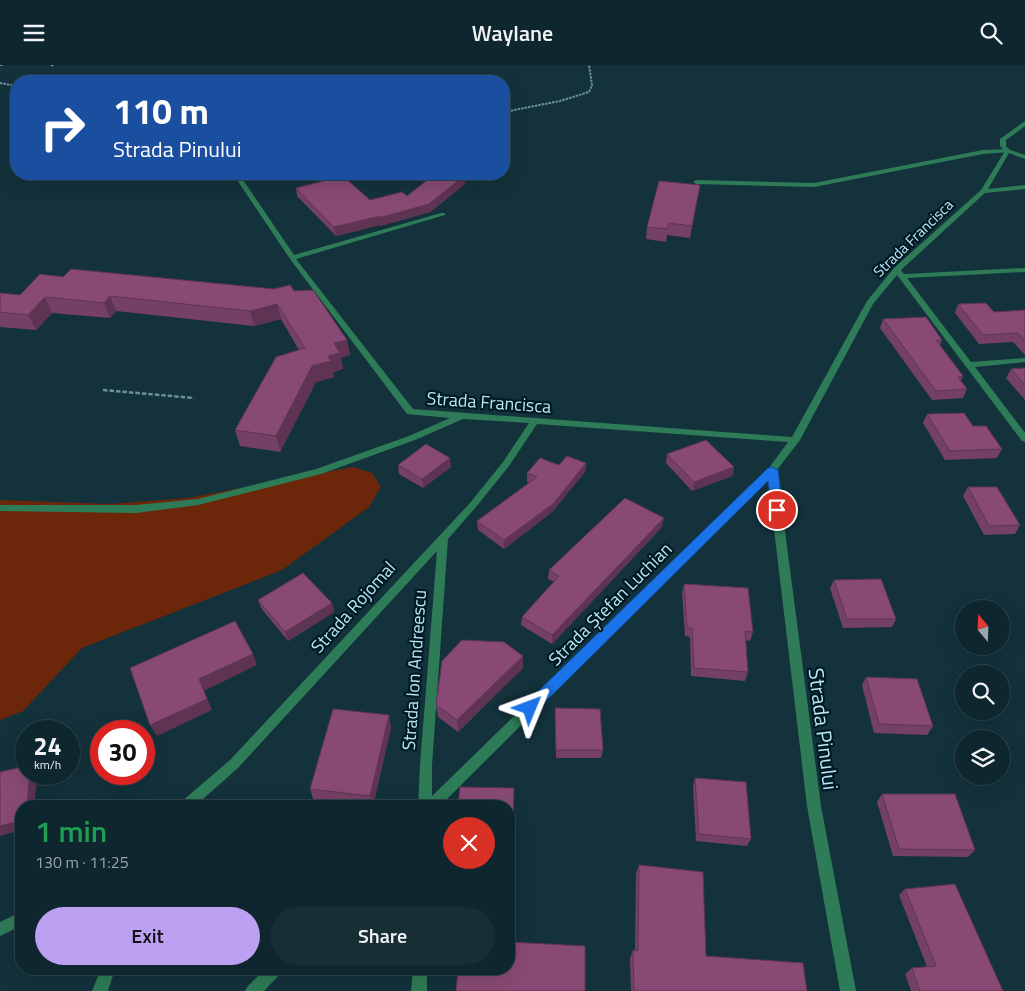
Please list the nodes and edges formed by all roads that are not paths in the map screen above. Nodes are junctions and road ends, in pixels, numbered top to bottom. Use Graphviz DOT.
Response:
graph roads {
  1 [pos="1025,123"];
  2 [pos="1008,151"];
  3 [pos="1025,157"];
  4 [pos="240,180"];
  5 [pos="696,183"];
  6 [pos="1025,187"];
  7 [pos="983,191"];
  8 [pos="443,214"];
  9 [pos="292,258"];
  10 [pos="1025,270"];
  11 [pos="899,273"];
  12 [pos="1025,360"];
  13 [pos="968,365"];
  14 [pos="462,416"];
  15 [pos="534,421"];
  16 [pos="1025,439"];
  17 [pos="795,440"];
  18 [pos="772,470"];
  19 [pos="0,508"];
  20 [pos="443,537"];
  21 [pos="193,800"];
  22 [pos="425,800"];
  23 [pos="437,800"];
  24 [pos="15,922"];
  25 [pos="0,929"];
  26 [pos="106,975"];
  27 [pos="269,975"];
  28 [pos="420,975"];
  29 [pos="100,991"];
  30 [pos="253,991"];
  31 [pos="419,991"];
  32 [pos="848,991"];
  1 -- 2 [label="street"];
  2 -- 3 [label="street"];
  2 -- 5 [label="street"];
  2 -- 7 [label="street, Strada Francisca"];
  4 -- 9 [label="street, Strada Francisca"];
  6 -- 7 [label="street"];
  7 -- 11 [label="street, Strada Francisca"];
  8 -- 9 [label="street"];
  9 -- 14 [label="street, Strada Francisca"];
  10 -- 11 [label="street"];
  11 -- 13 [label="street"];
  11 -- 17 [label="street, Strada Francisca"];
  12 -- 13 [label="street"];
  13 -- 16 [label="street"];
  14 -- 15 [label="street, Strada Francisca"];
  14 -- 19 [label="street"];
  15 -- 17 [label="street, Strada Francisca"];
  15 -- 20 [label="street, Strada Rojomal"];
  17 -- 18 [label="street, Strada Francisca"];
  18 -- 23 [label="street, Strada Ștefan Luchian"];
  18 -- 32 [label="street, Strada Pinului"];
  20 -- 21 [label="street, Strada Rojomal"];
  20 -- 22 [label="street, Strada Ion Andreescu"];
  24 -- 25 [label="street"];
  26 -- 29 [label="street"];
  27 -- 30 [label="street"];
  28 -- 31 [label="street"];
}
